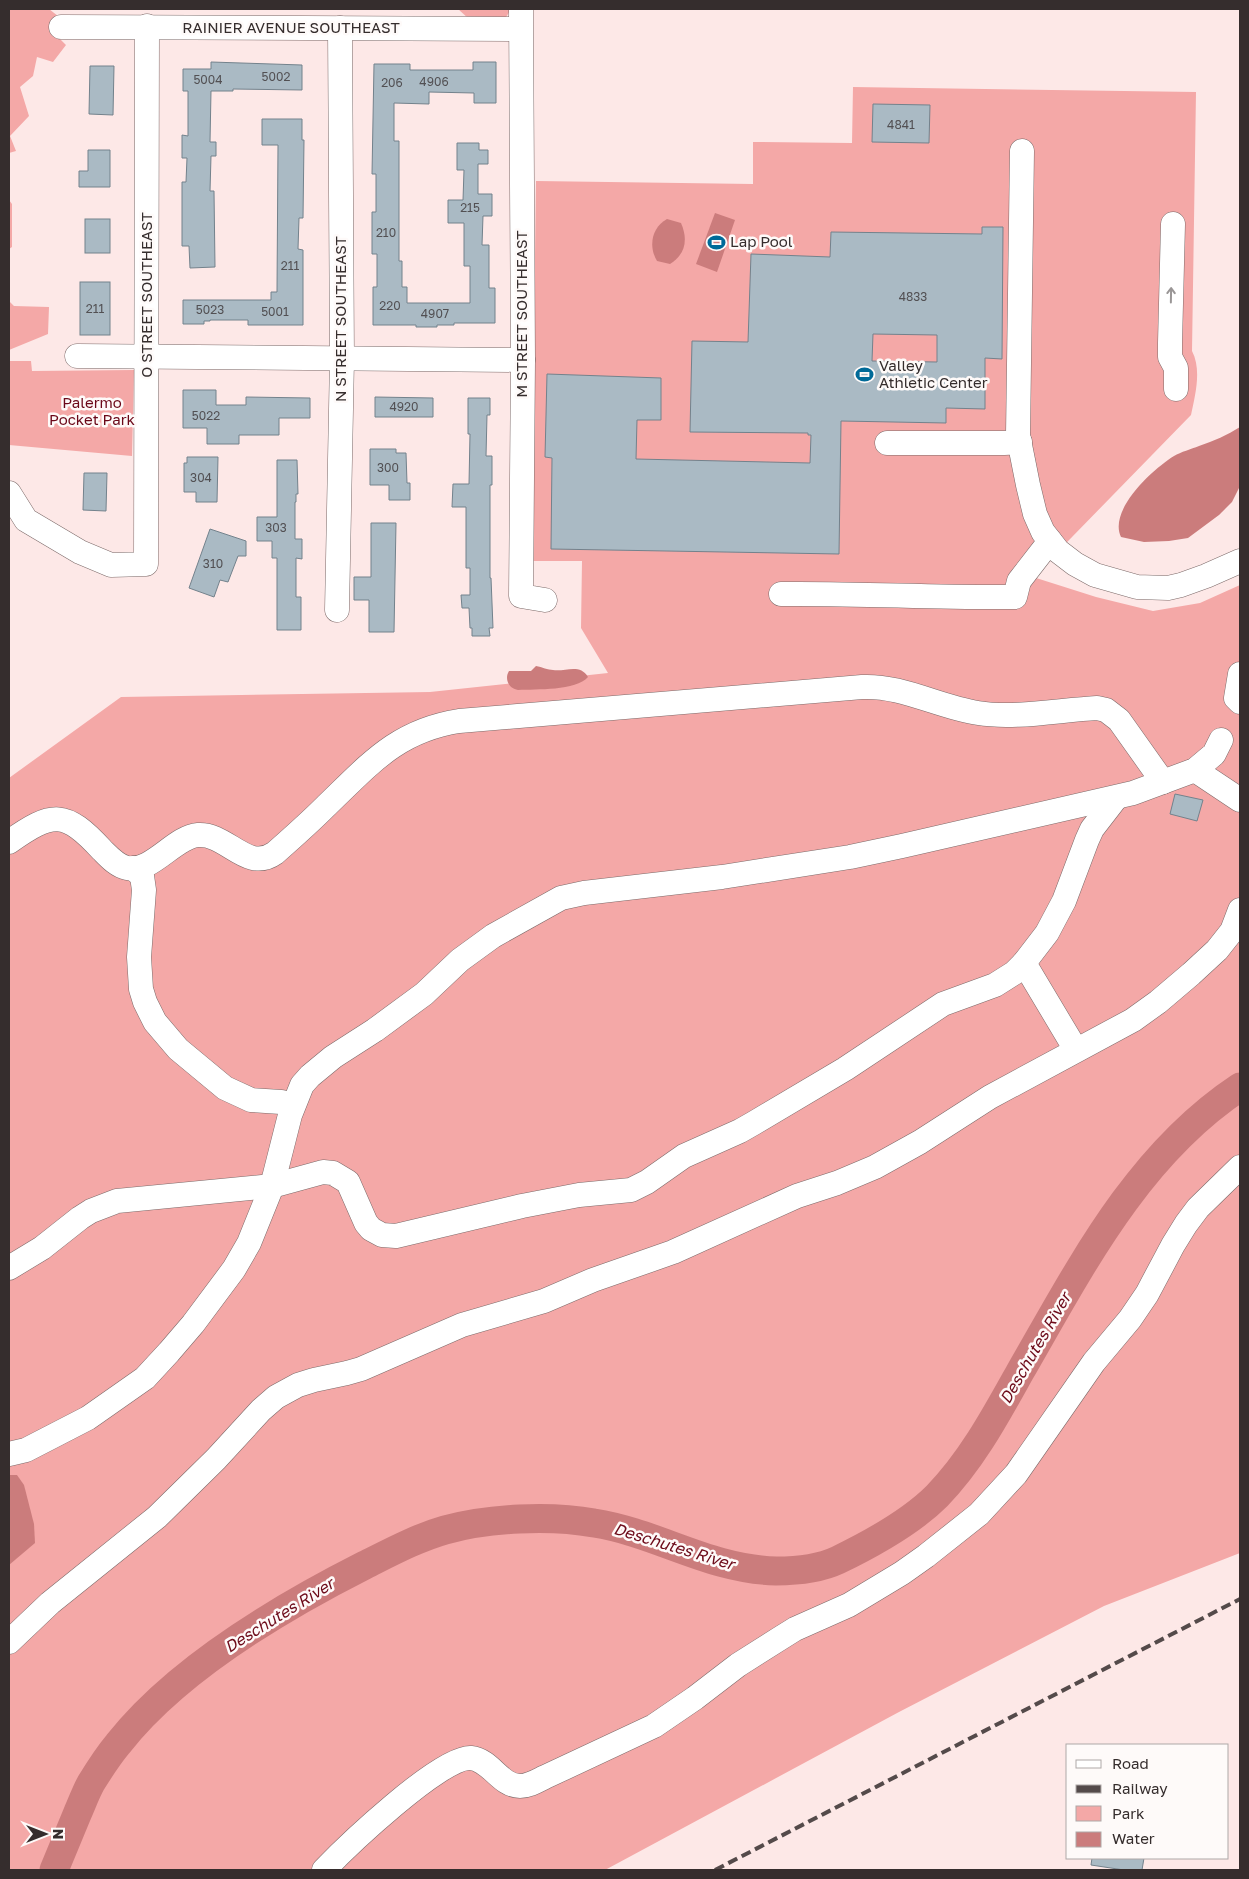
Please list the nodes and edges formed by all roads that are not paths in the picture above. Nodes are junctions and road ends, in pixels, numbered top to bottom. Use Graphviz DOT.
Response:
graph roads {
  1 [pos="520,19"];
  2 [pos="147,26"];
  3 [pos="61,27"];
  4 [pos="340,28"];
  5 [pos="1022,151"];
  6 [pos="1173,224"];
  7 [pos="77,356"];
  8 [pos="147,356"];
  9 [pos="342,359"];
  10 [pos="523,360"];
  11 [pos="1176,389"];
  12 [pos="1020,442"];
  13 [pos="887,443"];
  14 [pos="9,493"];
  15 [pos="1050,541"];
  16 [pos="1240,561"];
  17 [pos="781,594"];
  18 [pos="545,600"];
  19 [pos="337,610"];
  20 [pos="1240,674"];
  21 [pos="1240,702"];
  22 [pos="1221,740"];
  23 [pos="1196,770"];
  24 [pos="1163,782"];
  25 [pos="1116,798"];
  26 [pos="1240,800"];
  27 [pos="9,842"];
  28 [pos="133,868"];
  29 [pos="1240,910"];
  30 [pos="1024,963"];
  31 [pos="1076,1050"];
  32 [pos="293,1105"];
  33 [pos="1240,1167"];
  34 [pos="272,1186"];
  35 [pos="9,1268"];
  36 [pos="9,1454"];
  37 [pos="9,1642"];
  38 [pos="324,1870"];
  1 -- 4 [label="street, RAINIER AVENUE SOUTHEAST"];
  1 -- 10 [label="street, M STREET SOUTHEAST"];
  2 -- 3 [label="street, RAINIER AVENUE SOUTHEAST"];
  2 -- 4 [label="street, RAINIER AVENUE SOUTHEAST"];
  2 -- 8 [label="street, O STREET SOUTHEAST"];
  4 -- 9 [label="street, N STREET SOUTHEAST"];
  5 -- 12 [label="street"];
  11 -- 6 [label="street, one-way"];
  7 -- 8 [label="street"];
  8 -- 9 [label="street"];
  8 -- 14 [label="street, O STREET SOUTHEAST"];
  9 -- 10 [label="street"];
  9 -- 19 [label="street, N STREET SOUTHEAST"];
  10 -- 18 [label="street, M STREET SOUTHEAST"];
  12 -- 13 [label="street"];
  12 -- 15 [label="street"];
  15 -- 16 [label="street"];
  15 -- 17 [label="street"];
  20 -- 21 [label="street"];
  22 -- 23 [label="street"];
  23 -- 24 [label="street"];
  23 -- 26 [label="street"];
  24 -- 25 [label="street"];
  24 -- 28 [label="street"];
  25 -- 30 [label="street"];
  25 -- 32 [label="street"];
  27 -- 28 [label="street"];
  28 -- 32 [label="street"];
  29 -- 31 [label="street"];
  30 -- 31 [label="street"];
  30 -- 34 [label="street"];
  31 -- 37 [label="street"];
  32 -- 34 [label="street"];
  33 -- 38 [label="street"];
  34 -- 35 [label="street"];
  34 -- 36 [label="street"];
}
